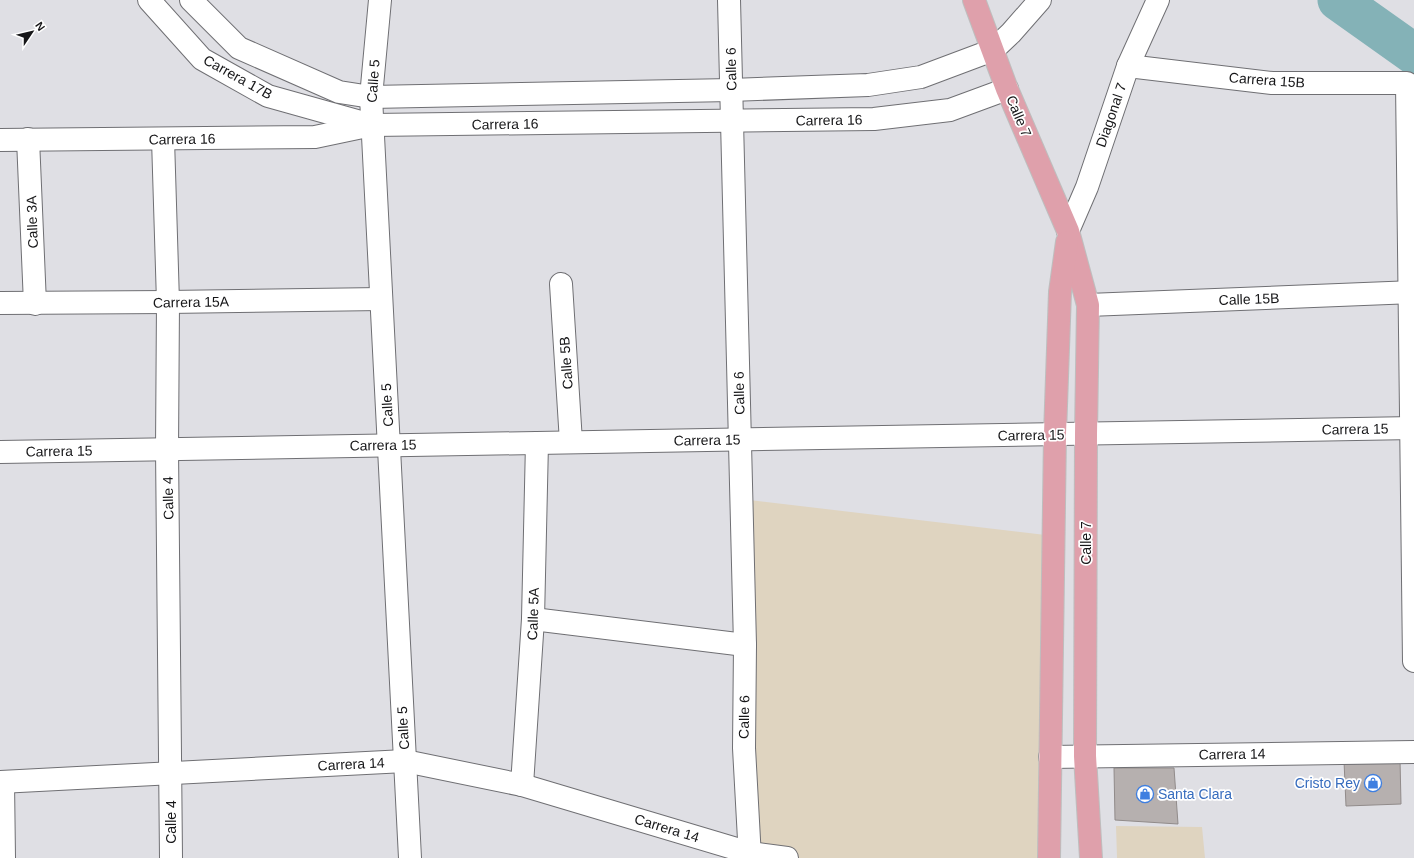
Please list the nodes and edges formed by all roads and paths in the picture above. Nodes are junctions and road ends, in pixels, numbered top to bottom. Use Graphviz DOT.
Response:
graph roads {
  1 [pos="149,0"];
  2 [pos="191,0"];
  3 [pos="380,0"];
  4 [pos="729,0"];
  5 [pos="974,0"];
  6 [pos="1040,0"];
  7 [pos="1158,0"];
  8 [pos="993,50"];
  9 [pos="1128,66"];
  10 [pos="1007,89"];
  11 [pos="731,90"];
  12 [pos="371,97"];
  13 [pos="732,122"];
  14 [pos="372,125"];
  15 [pos="163,139"];
  16 [pos="0,140"];
  17 [pos="28,140"];
  18 [pos="1068,231"];
  19 [pos="561,284"];
  20 [pos="1412,292"];
  21 [pos="381,298"];
  22 [pos="168,302"];
  23 [pos="0,303"];
  24 [pos="35,304"];
  25 [pos="1088,305"];
  26 [pos="1412,428"];
  27 [pos="1055,434"];
  28 [pos="1086,434"];
  29 [pos="740,439"];
  30 [pos="571,442"];
  31 [pos="537,443"];
  32 [pos="389,445"];
  33 [pos="167,449"];
  34 [pos="0,452"];
  35 [pos="533,619"];
  36 [pos="745,645"];
  37 [pos="1414,661"];
  38 [pos="1414,752"];
  39 [pos="1085,756"];
  40 [pos="1050,757"];
  41 [pos="404,761"];
  42 [pos="170,773"];
  43 [pos="2,782"];
  44 [pos="522,785"];
  45 [pos="750,855"];
  46 [pos="4,858"];
  47 [pos="171,858"];
  48 [pos="410,858"];
  49 [pos="786,858"];
  50 [pos="1049,858"];
  51 [pos="1091,858"];
  1 -- 14 [label="street, Carrera 17B"];
  2 -- 12 [label="street, Carrera 17B"];
  3 -- 12 [label="street, Calle 5"];
  4 -- 11 [label="street, Calle 6"];
  5 -- 8 [label="main road, Calle 7"];
  6 -- 8 [label="street"];
  7 -- 9 [label="street, Diagonal 7"];
  8 -- 10 [label="main road, Calle 7"];
  8 -- 11 [label="street, Carrera 16"];
  9 -- 18 [label="street, Diagonal 7"];
  9 -- 20 [label="street, Carrera 15B"];
  10 -- 13 [label="street, Carrera 16"];
  10 -- 18 [label="main road, Calle 7"];
  11 -- 12 [label="street, Carrera 16"];
  11 -- 13 [label="street, Calle 6"];
  12 -- 14 [label="street, Calle 5"];
  13 -- 14 [label="street, Carrera 16"];
  13 -- 29 [label="street, Calle 6"];
  14 -- 15 [label="street, Carrera 16"];
  14 -- 21 [label="street, Calle 5"];
  15 -- 17 [label="street, Carrera 16"];
  15 -- 22 [label="street, Calle 4"];
  16 -- 17 [label="street, Carrera 16"];
  17 -- 24 [label="street, Calle 3A"];
  18 -- 25 [label="main road, Calle 7"];
  18 -- 27 [label="main road"];
  19 -- 30 [label="street, Calle 5B"];
  20 -- 25 [label="street, Calle 15B"];
  20 -- 26 [label="street"];
  21 -- 22 [label="street, Carrera 15A"];
  21 -- 32 [label="street, Calle 5"];
  22 -- 24 [label="street, Carrera 15A"];
  22 -- 33 [label="street, Calle 4"];
  23 -- 24 [label="street, Carrera 15A"];
  25 -- 28 [label="main road, Calle 7"];
  26 -- 28 [label="street, Carrera 15"];
  26 -- 37 [label="street"];
  27 -- 28 [label="street, Carrera 15"];
  27 -- 29 [label="street, Carrera 15"];
  27 -- 40 [label="main road"];
  28 -- 39 [label="main road, Calle 7"];
  29 -- 30 [label="street, Carrera 15"];
  29 -- 36 [label="street, Calle 6"];
  30 -- 31 [label="street, Carrera 15"];
  31 -- 32 [label="street, Carrera 15"];
  31 -- 35 [label="street, Calle 5A"];
  32 -- 33 [label="street, Carrera 15"];
  32 -- 41 [label="street, Calle 5"];
  33 -- 34 [label="street, Carrera 15"];
  33 -- 42 [label="street, Calle 4"];
  35 -- 36 [label="street"];
  35 -- 44 [label="street, Calle 5A"];
  36 -- 45 [label="street, Calle 6"];
  38 -- 39 [label="street, Carrera 14"];
  39 -- 40 [label="street, Carrera 14"];
  39 -- 51 [label="main road, Calle 7"];
  40 -- 50 [label="main road"];
  41 -- 42 [label="street, Carrera 14"];
  41 -- 44 [label="street, Carrera 14"];
  41 -- 48 [label="street, Calle 5"];
  42 -- 43 [label="street, Carrera 14"];
  42 -- 47 [label="street, Calle 4"];
  43 -- 46 [label="street"];
  44 -- 45 [label="street, Carrera 14"];
  45 -- 49 [label="street, Carrera 14"];
}
